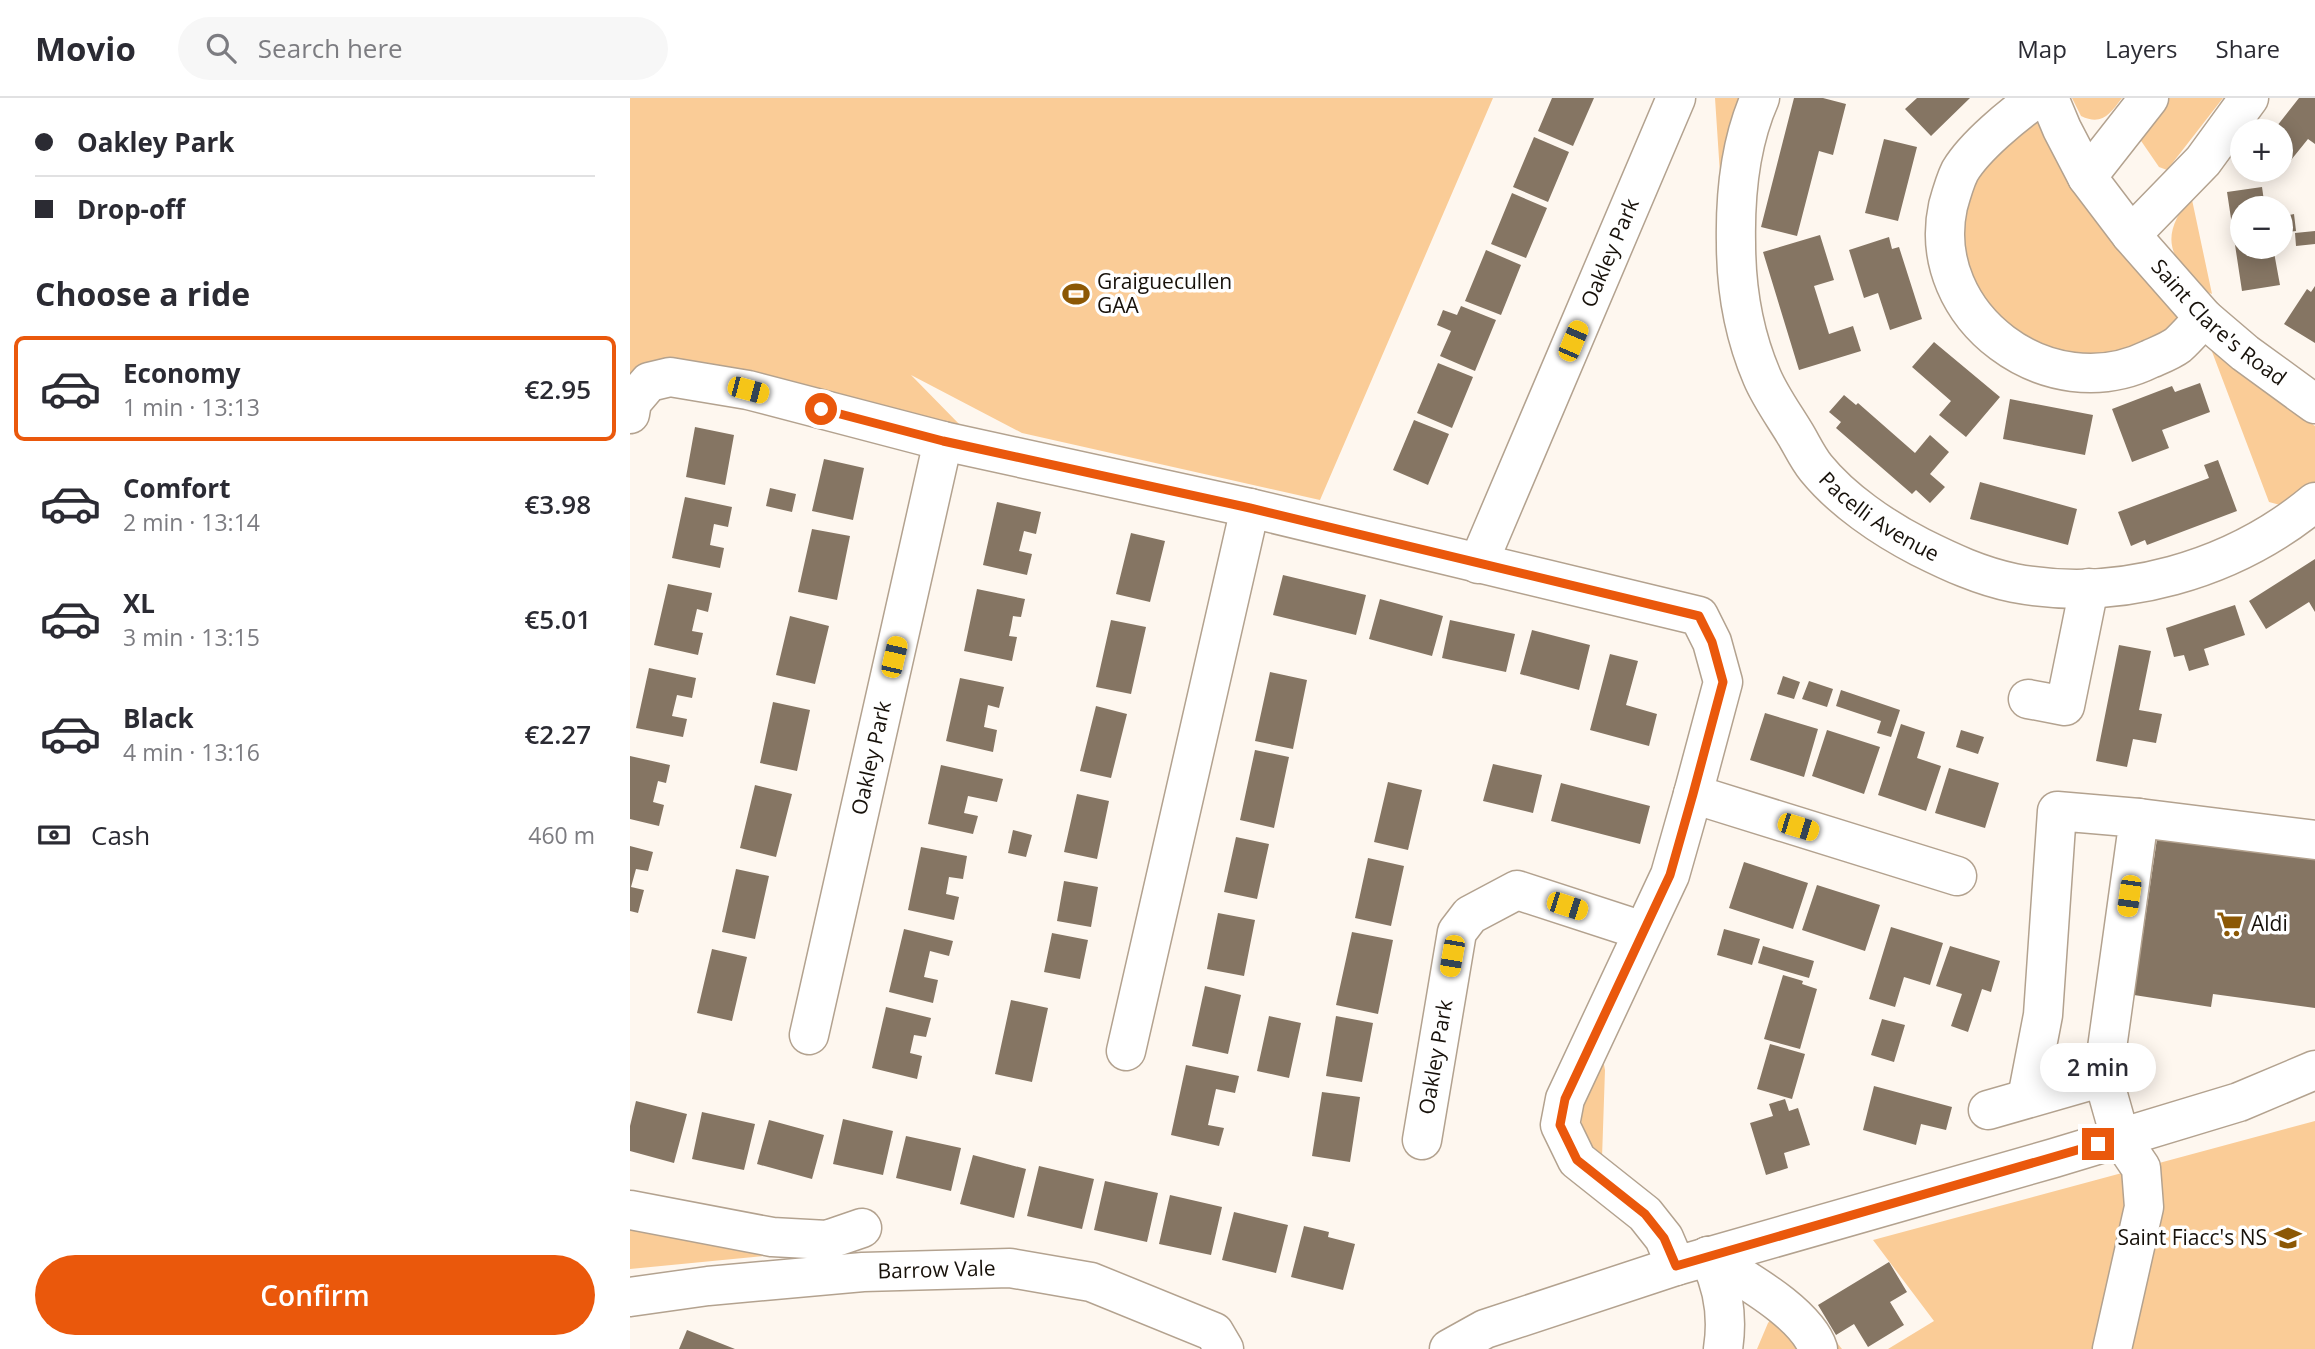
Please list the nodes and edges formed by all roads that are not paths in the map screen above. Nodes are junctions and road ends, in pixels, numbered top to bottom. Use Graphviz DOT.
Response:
graph roads {
  1 [pos="1676,98"];
  2 [pos="1760,98"];
  3 [pos="2037,98"];
  4 [pos="2049,98"];
  5 [pos="2149,98"];
  6 [pos="2249,98"];
  7 [pos="2087,177"];
  8 [pos="2131,235"];
  9 [pos="2204,318"];
  10 [pos="2315,404"];
  11 [pos="630,414"];
  12 [pos="943,441"];
  13 [pos="2315,502"];
  14 [pos="1250,508"];
  15 [pos="1478,564"];
  16 [pos="2089,588"];
  17 [pos="2028,699"];
  18 [pos="1693,794"];
  19 [pos="2139,818"];
  20 [pos="2315,840"];
  21 [pos="1957,876"];
  22 [pos="1643,931"];
  23 [pos="809,1035"];
  24 [pos="1126,1051"];
  25 [pos="2315,1070"];
  26 [pos="2104,1077"];
  27 [pos="2027,1098"];
  28 [pos="1988,1110"];
  29 [pos="2120,1137"];
  30 [pos="1422,1140"];
  31 [pos="630,1210"];
  32 [pos="862,1228"];
  33 [pos="1692,1261"];
  34 [pos="630,1297"];
  35 [pos="1463,1345"];
  36 [pos="1224,1349"];
  37 [pos="1723,1349"];
  38 [pos="1818,1349"];
  39 [pos="2112,1349"];
  1 -- 15 [label="street, Oakley Park"];
  2 -- 16 [label="street, Pacelli Avenue"];
  3 -- 9 [label="street"];
  4 -- 7 [label="street, Saint Clare's Road"];
  5 -- 7 [label="street"];
  6 -- 8 [label="street"];
  7 -- 8 [label="street, Saint Clare's Road"];
  8 -- 9 [label="street, Saint Clare's Road"];
  9 -- 10 [label="street, Saint Clare's Road"];
  11 -- 12 [label="street"];
  12 -- 14 [label="street"];
  12 -- 23 [label="street, Oakley Park"];
  13 -- 16 [label="street, Pacelli Avenue"];
  14 -- 15 [label="street"];
  14 -- 24 [label="street"];
  15 -- 18 [label="street"];
  16 -- 17 [label="street"];
  18 -- 21 [label="street"];
  18 -- 22 [label="street"];
  19 -- 20 [label="street"];
  19 -- 26 [label="street"];
  19 -- 27 [label="street"];
  22 -- 30 [label="street, Oakley Park"];
  22 -- 33 [label="street"];
  25 -- 29 [label="street"];
  26 -- 27 [label="street"];
  26 -- 29 [label="street"];
  27 -- 28 [label="street"];
  29 -- 33 [label="street"];
  29 -- 39 [label="street"];
  31 -- 32 [label="street"];
  33 -- 35 [label="street"];
  33 -- 37 [label="street"];
  33 -- 38 [label="street"];
  34 -- 36 [label="street, Barrow Vale"];
}
